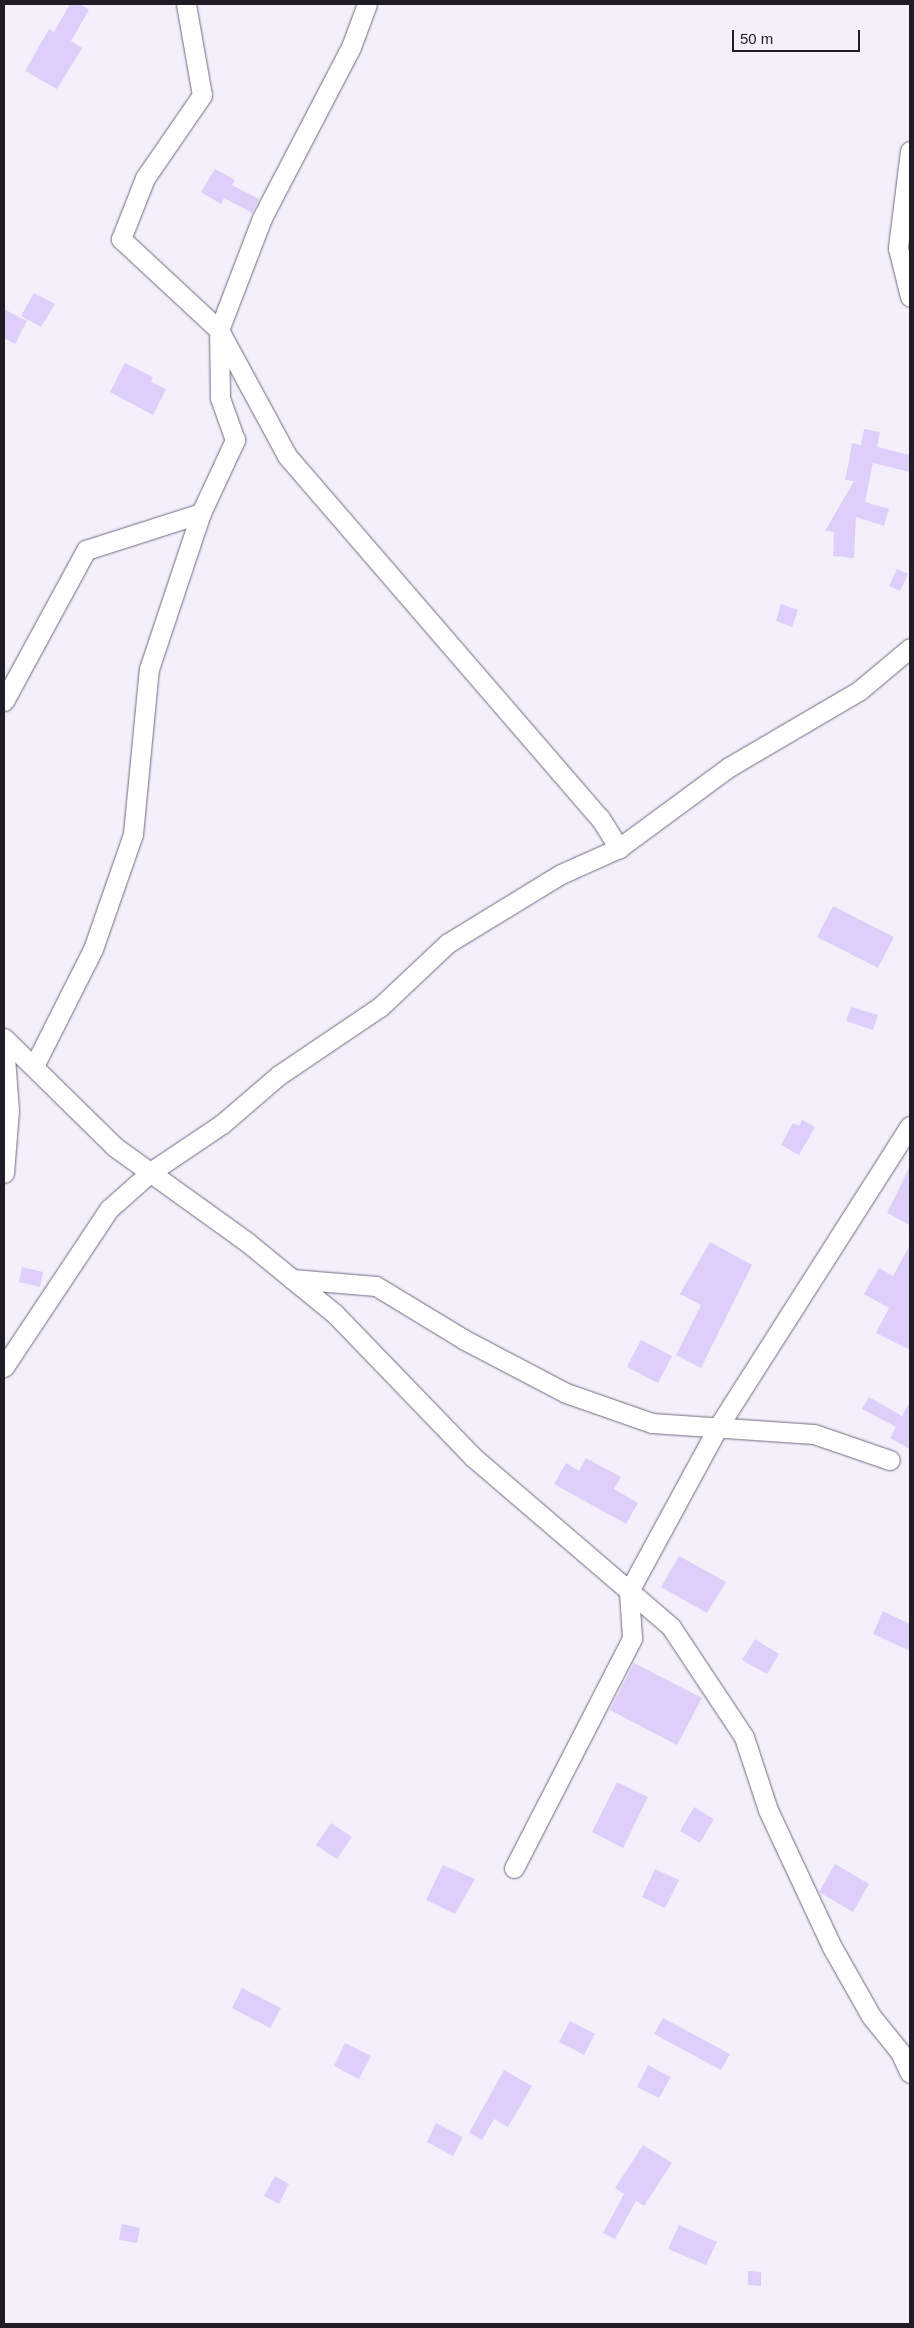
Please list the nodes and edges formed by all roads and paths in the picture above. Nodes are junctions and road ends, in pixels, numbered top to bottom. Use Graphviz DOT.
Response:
graph roads {
  1 [pos="186,4"];
  2 [pos="367,4"];
  3 [pos="910,151"];
  4 [pos="910,298"];
  5 [pos="219,330"];
  6 [pos="201,513"];
  7 [pos="910,648"];
  8 [pos="4,702"];
  9 [pos="619,848"];
  10 [pos="4,1038"];
  11 [pos="4,1044"];
  12 [pos="34,1066"];
  13 [pos="910,1126"];
  14 [pos="152,1171"];
  15 [pos="4,1173"];
  16 [pos="292,1279"];
  17 [pos="4,1367"];
  18 [pos="718,1427"];
  19 [pos="890,1460"];
  20 [pos="629,1591"];
  21 [pos="514,1868"];
  22 [pos="910,2074"];
  1 -- 5 [label="street"];
  2 -- 5 [label="street"];
  3 -- 4 [label="street"];
  5 -- 6 [label="street"];
  5 -- 9 [label="street"];
  6 -- 8 [label="street"];
  6 -- 12 [label="street"];
  7 -- 9 [label="street"];
  9 -- 14 [label="street"];
  10 -- 12 [label="street"];
  11 -- 15 [label="street"];
  12 -- 14 [label="street"];
  13 -- 18 [label="street"];
  14 -- 16 [label="street"];
  14 -- 17 [label="street"];
  16 -- 18 [label="street"];
  16 -- 20 [label="street"];
  18 -- 19 [label="street"];
  18 -- 20 [label="street"];
  20 -- 21 [label="street"];
  20 -- 22 [label="street"];
}
